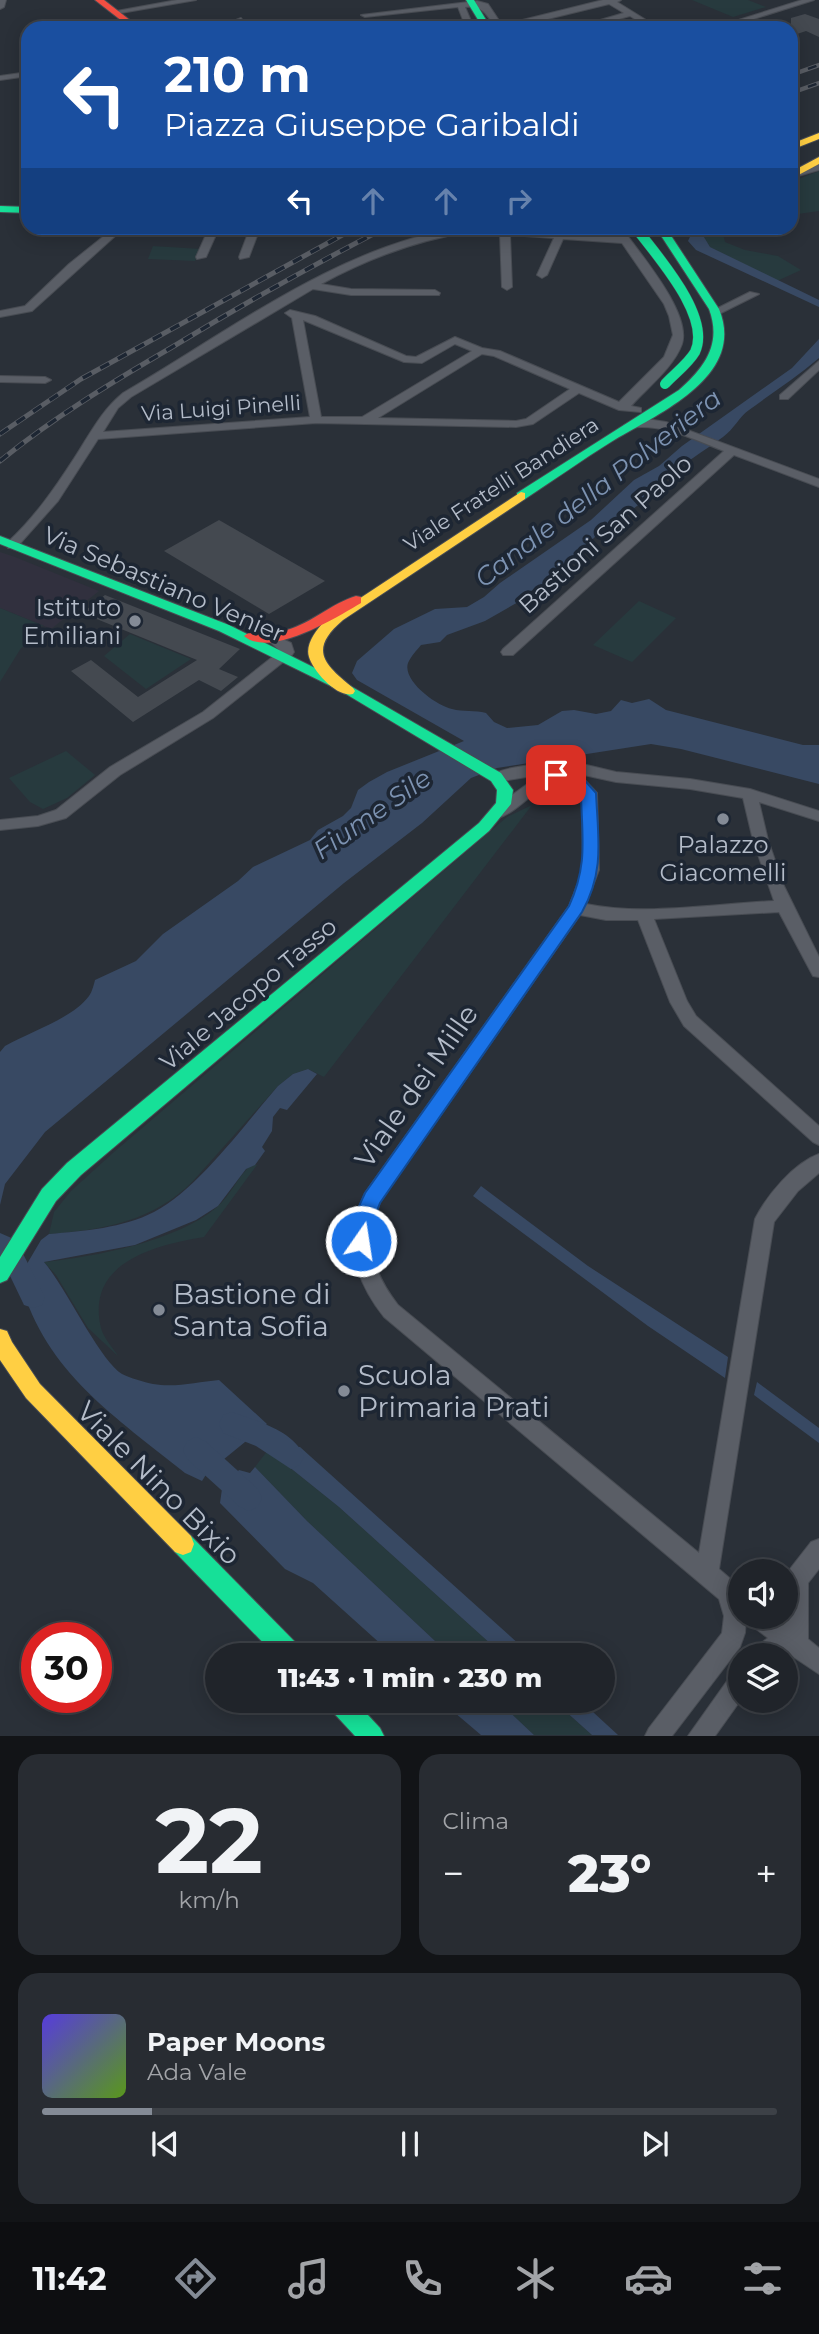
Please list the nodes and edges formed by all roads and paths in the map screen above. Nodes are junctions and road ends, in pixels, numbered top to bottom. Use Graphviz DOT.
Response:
graph roads {
  1 [pos="2,0"];
  2 [pos="99,0"];
  3 [pos="191,0"];
  4 [pos="397,0"];
  5 [pos="810,0"];
  6 [pos="611,1"];
  7 [pos="469,3"];
  8 [pos="0,7"];
  9 [pos="115,12"];
  10 [pos="405,14"];
  11 [pos="630,14"];
  12 [pos="365,15"];
  13 [pos="127,21"];
  14 [pos="470,21"];
  15 [pos="482,21"];
  16 [pos="495,21"];
  17 [pos="529,21"];
  18 [pos="604,21"];
  19 [pos="642,21"];
  20 [pos="740,21"];
  21 [pos="21,75"];
  22 [pos="0,78"];
  23 [pos="819,136"];
  24 [pos="798,144"];
  25 [pos="819,160"];
  26 [pos="819,167"];
  27 [pos="798,173"];
  28 [pos="798,174"];
  29 [pos="0,209"];
  30 [pos="21,210"];
  31 [pos="111,235"];
  32 [pos="211,235"];
  33 [pos="252,235"];
  34 [pos="427,235"];
  35 [pos="505,235"];
  36 [pos="560,235"];
  37 [pos="622,235"];
  38 [pos="641,235"];
  39 [pos="666,235"];
  40 [pos="625,240"];
  41 [pos="201,257"];
  42 [pos="244,257"];
  43 [pos="542,275"];
  44 [pos="313,286"];
  45 [pos="507,287"];
  46 [pos="435,293"];
  47 [pos="754,294"];
  48 [pos="275,307"];
  49 [pos="715,312"];
  50 [pos="0,314"];
  51 [pos="297,316"];
  52 [pos="480,351"];
  53 [pos="819,364"];
  54 [pos="0,379"];
  55 [pos="46,380"];
  56 [pos="578,389"];
  57 [pos="648,390"];
  58 [pos="784,397"];
  59 [pos="617,406"];
  60 [pos="637,410"];
  61 [pos="316,420"];
  62 [pos="362,422"];
  63 [pos="630,425"];
  64 [pos="93,436"];
  65 [pos="608,439"];
  66 [pos="729,449"];
  67 [pos="819,483"];
  68 [pos="6,543"];
  69 [pos="404,574"];
  70 [pos="281,645"];
  71 [pos="508,652"];
  72 [pos="347,690"];
  73 [pos="496,777"];
  74 [pos="616,777"];
  75 [pos="589,793"];
  76 [pos="750,794"];
  77 [pos="498,813"];
  78 [pos="819,816"];
  79 [pos="0,825"];
  80 [pos="784,906"];
  81 [pos="576,908"];
  82 [pos="644,914"];
  83 [pos="819,971"];
  84 [pos="819,1137"];
  85 [pos="819,1162"];
  86 [pos="0,1274"];
  87 [pos="0,1338"];
  88 [pos="5,1358"];
  89 [pos="819,1550"];
  90 [pos="707,1574"];
  91 [pos="798,1575"];
  92 [pos="728,1591"];
  93 [pos="736,1629"];
  94 [pos="775,1629"];
  95 [pos="280,1643"];
  96 [pos="795,1643"];
  97 [pos="798,1646"];
  98 [pos="819,1662"];
  99 [pos="728,1698"];
  100 [pos="350,1713"];
  101 [pos="367,1731"];
  102 [pos="657,1735"];
  103 [pos="700,1735"];
  1 -- 8 [label="street"];
  2 -- 9 [label="main road"];
  3 -- 9 [label="street"];
  4 -- 10 [label="street"];
  5 -- 20 [label="street"];
  6 -- 11 [label="street"];
  6 -- 17 [label="street"];
  7 -- 10 [label="street"];
  7 -- 14 [label="street"];
  7 -- 15 [label="main road"];
  7 -- 16 [label="street"];
  9 -- 13 [label="main road"];
  10 -- 12 [label="street"];
  11 -- 18 [label="street"];
  11 -- 19 [label="street"];
  21 -- 22 [label="street"];
  23 -- 24 [label="main road"];
  25 -- 27 [label="main road"];
  26 -- 28 [label="street"];
  29 -- 30 [label="main road"];
  31 -- 50 [label="street"];
  32 -- 41 [label="street"];
  33 -- 42 [label="street"];
  34 -- 44 [label="street"];
  35 -- 45 [label="street"];
  36 -- 40 [label="street"];
  36 -- 43 [label="street"];
  37 -- 40 [label="street, Viale Fratelli Bandiera"];
  38 -- 57 [label="main road, bridge"];
  39 -- 49 [label="main road, Viale Fratelli Bandiera"];
  40 -- 57 [label="street, Viale Fratelli Bandiera"];
  44 -- 46 [label="street"];
  44 -- 48 [label="street"];
  47 -- 49 [label="street"];
  48 -- 51 [label="street"];
  48 -- 64 [label="street"];
  49 -- 63 [label="main road, Viale Fratelli Bandiera"];
  51 -- 52 [label="street"];
  51 -- 61 [label="street, Via Luigi Pinelli"];
  52 -- 56 [label="street"];
  52 -- 62 [label="street"];
  53 -- 58 [label="street"];
  54 -- 55 [label="street"];
  56 -- 59 [label="street"];
  56 -- 62 [label="street"];
  57 -- 59 [label="street, Viale Fratelli Bandiera"];
  57 -- 60 [label="main road"];
  59 -- 60 [label="street"];
  60 -- 65 [label="main road"];
  61 -- 62 [label="street"];
  61 -- 64 [label="street, Via Luigi Pinelli"];
  63 -- 65 [label="main road, Viale Fratelli Bandiera"];
  63 -- 66 [label="street"];
  64 -- 68 [label="street"];
  65 -- 69 [label="main road, Viale Fratelli Bandiera"];
  66 -- 67 [label="street"];
  66 -- 71 [label="street, Bastioni San Paolo"];
  68 -- 70 [label="main road, Via Sebastiano Venier"];
  69 -- 70 [label="main road"];
  69 -- 72 [label="main road, Viale Fratelli Bandiera"];
  70 -- 72 [label="main road, Via Sebastiano Venier"];
  70 -- 79 [label="street"];
  72 -- 73 [label="main road, Viale Fratelli Bandiera"];
  73 -- 74 [label="street"];
  73 -- 77 [label="main road"];
  74 -- 75 [label="street"];
  74 -- 76 [label="street"];
  75 -- 77 [label="street, Viale Jacopo Tasso"];
  75 -- 81 [label="street, Viale dei Mille"];
  76 -- 78 [label="street"];
  76 -- 80 [label="street"];
  77 -- 86 [label="main road, Viale Jacopo Tasso"];
  80 -- 82 [label="street"];
  80 -- 83 [label="street"];
  81 -- 82 [label="street"];
  81 -- 90 [label="street, Viale dei Mille"];
  82 -- 84 [label="street"];
  85 -- 90 [label="street"];
  87 -- 88 [label="main road, Viale Nino Bixio"];
  88 -- 95 [label="main road, Viale Nino Bixio"];
  89 -- 91 [label="street"];
  90 -- 92 [label="street, Viale dei Mille"];
  93 -- 102 [label="street"];
  94 -- 96 [label="street"];
  97 -- 98 [label="street"];
  99 -- 103 [label="street"];
  100 -- 101 [label="main road"];
}
